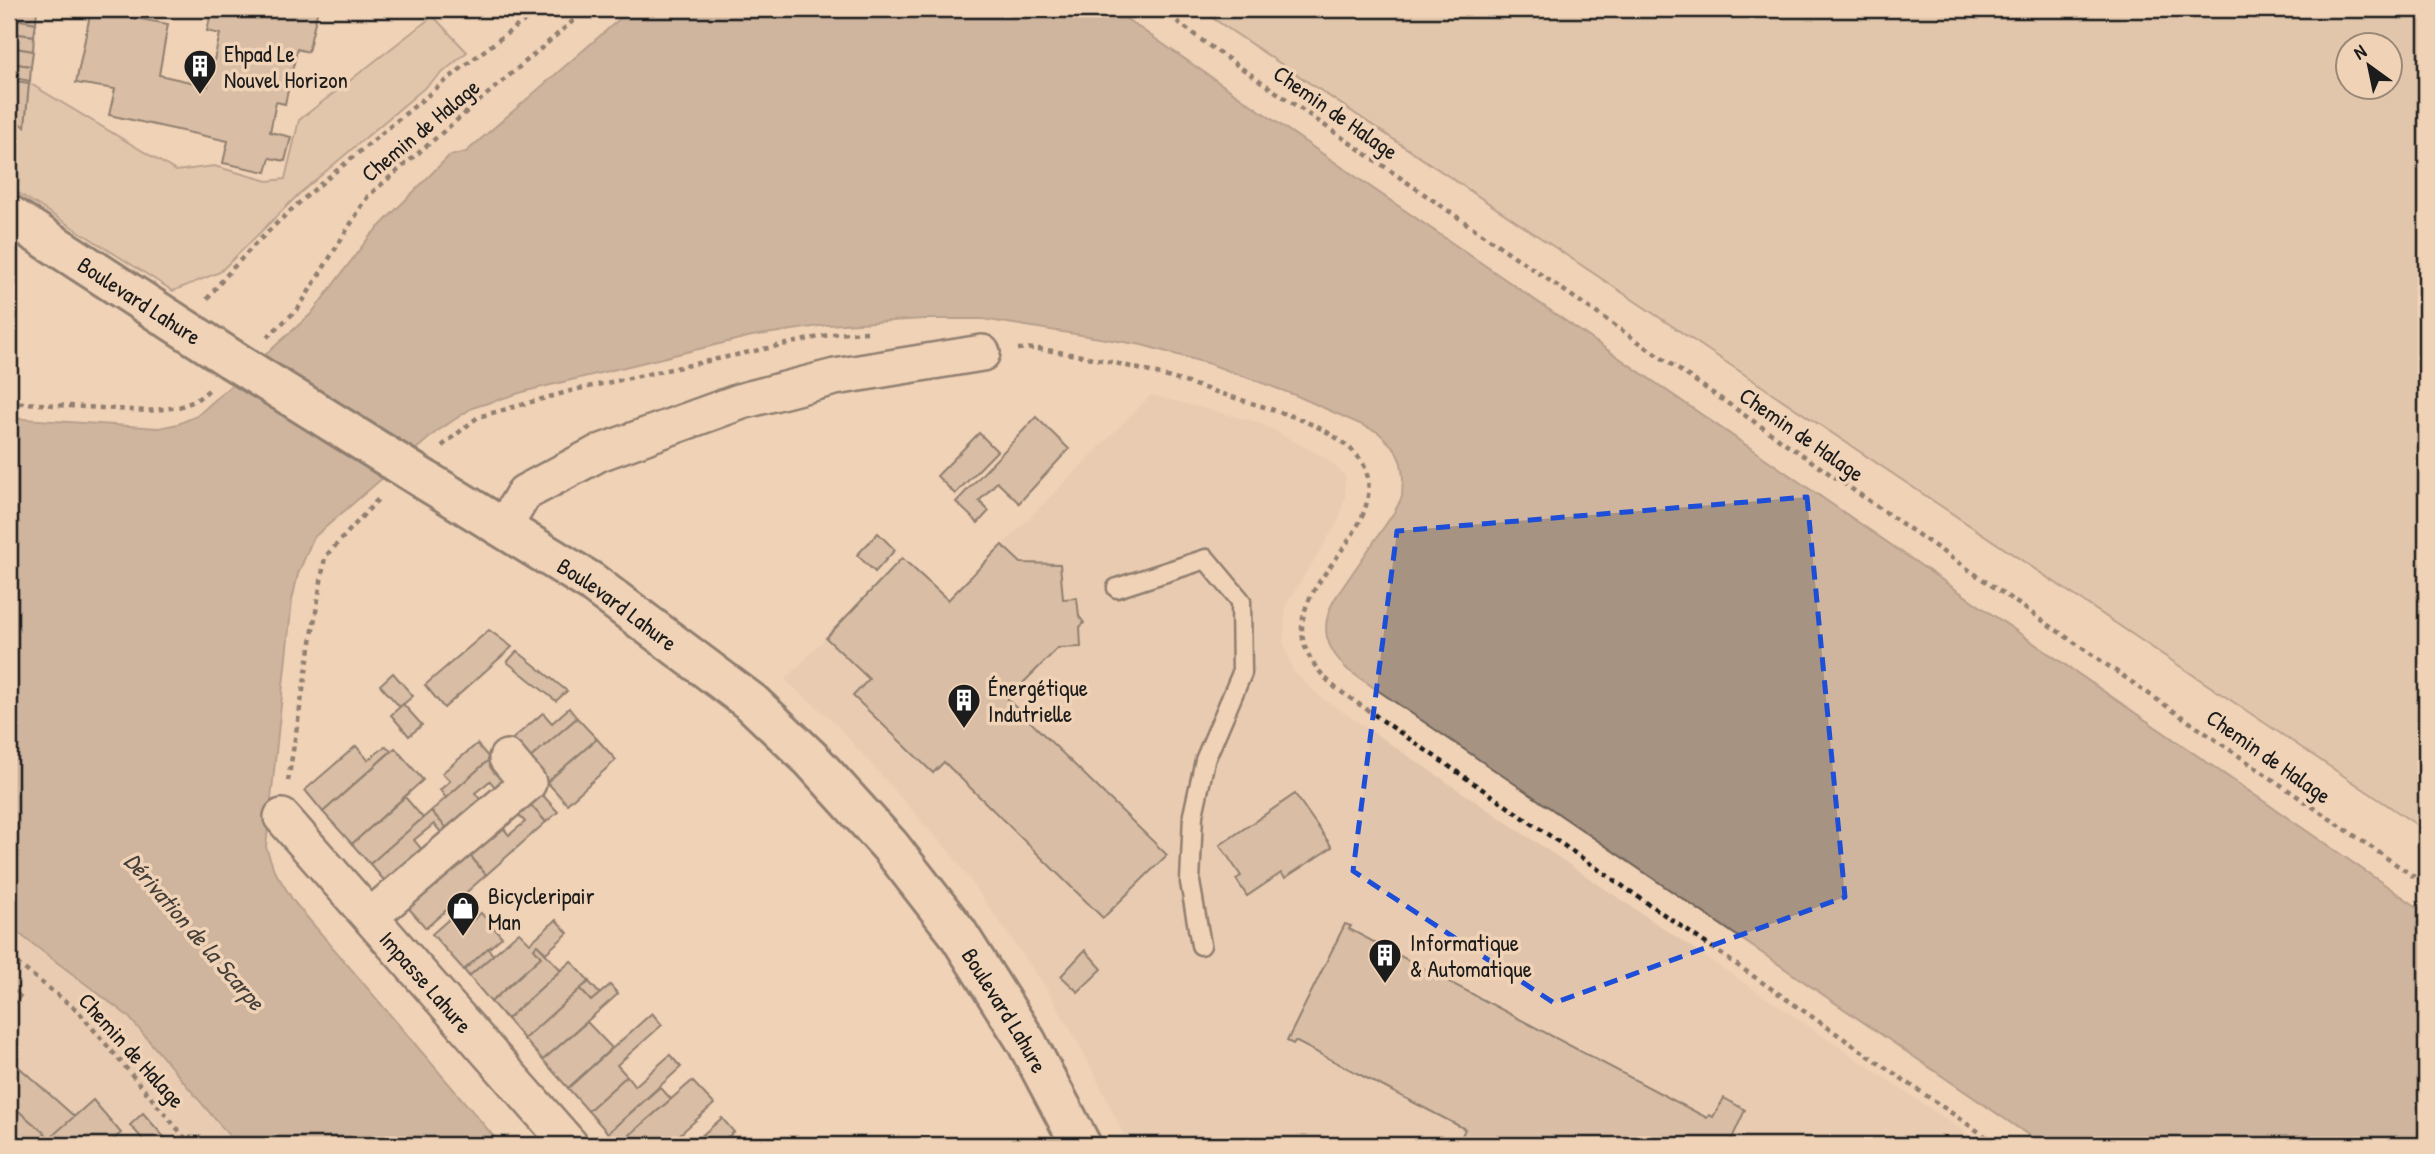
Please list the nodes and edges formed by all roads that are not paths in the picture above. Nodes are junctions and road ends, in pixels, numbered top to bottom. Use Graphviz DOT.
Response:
graph roads {
  1 [pos="9,215"];
  2 [pos="982,353"];
  3 [pos="503,527"];
  4 [pos="1117,588"];
  5 [pos="508,758"];
  6 [pos="282,817"];
  7 [pos="371,916"];
  8 [pos="1201,945"];
  9 [pos="570,1145"];
  10 [pos="1080,1145"];
  1 -- 3 [label="main road, Boulevard Lahure, bridge"];
  2 -- 3 [label="street"];
  3 -- 10 [label="main road, Boulevard Lahure"];
  4 -- 8 [label="lane"];
  5 -- 7 [label="street"];
  6 -- 7 [label="street, Impasse Lahure"];
  7 -- 9 [label="street, Impasse Lahure"];
}
